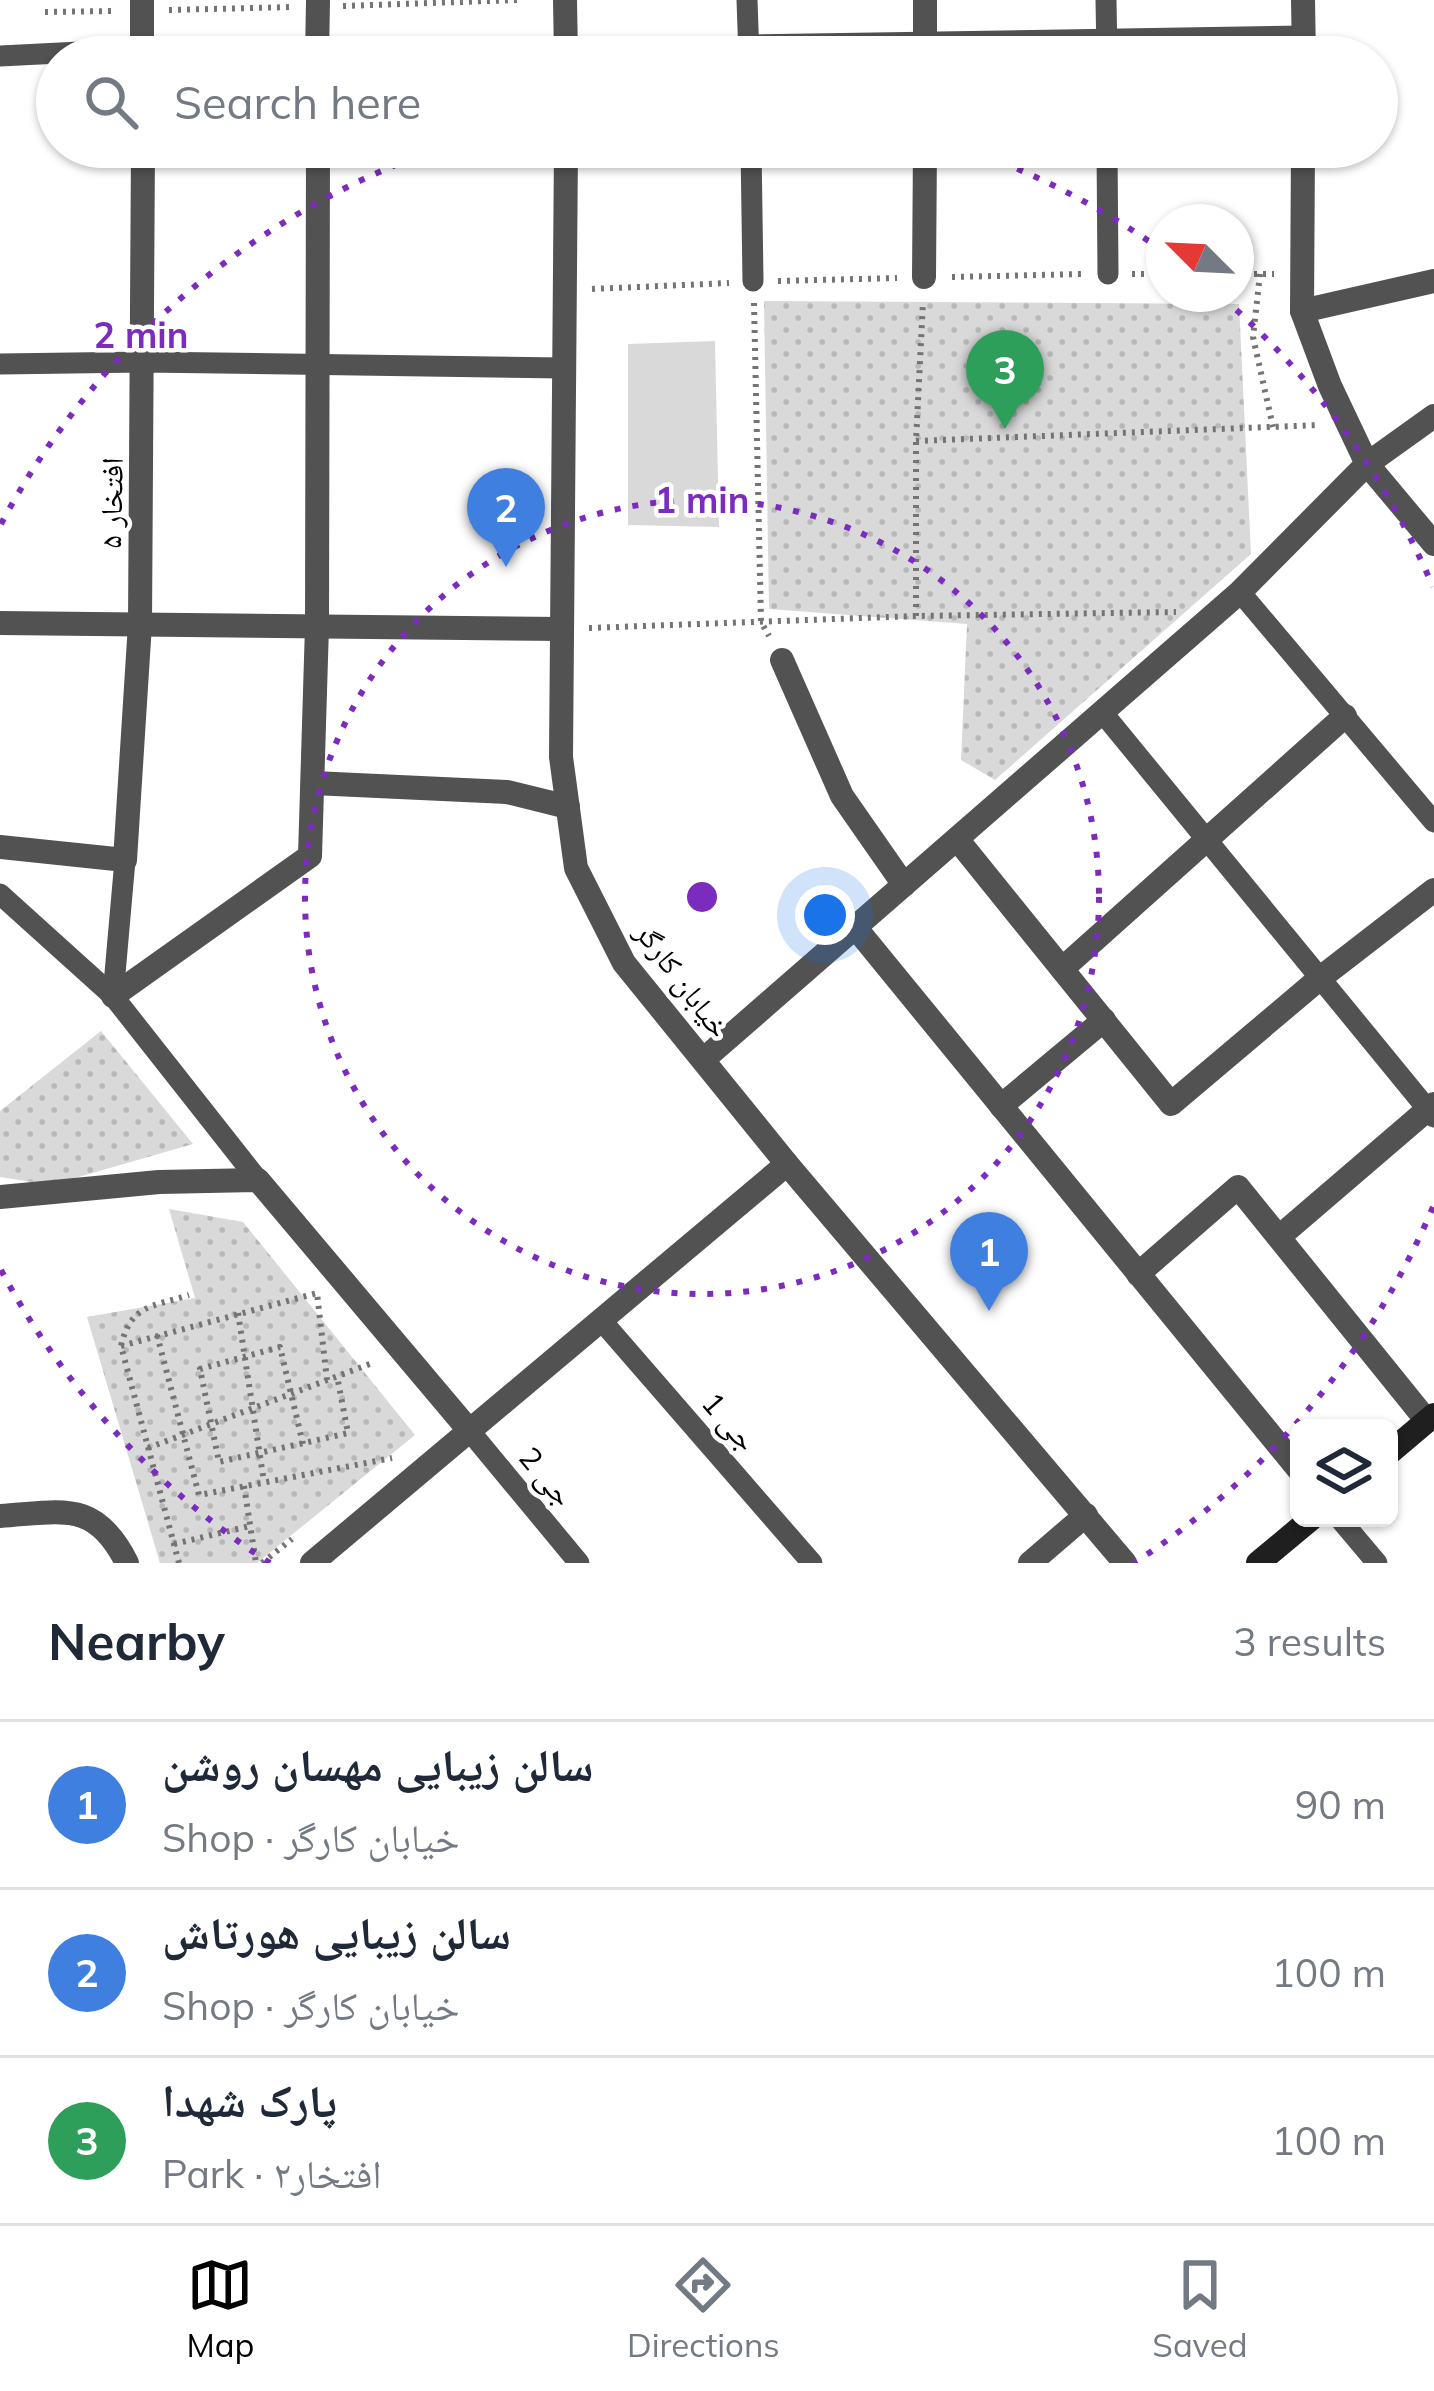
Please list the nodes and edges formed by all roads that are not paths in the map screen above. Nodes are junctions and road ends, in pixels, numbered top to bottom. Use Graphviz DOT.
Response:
graph roads {
  1 [pos="565,0"];
  2 [pos="747,0"];
  3 [pos="925,0"];
  4 [pos="1106,0"];
  5 [pos="1303,0"];
  6 [pos="318,3"];
  7 [pos="142,5"];
  8 [pos="142,36"];
  9 [pos="317,36"];
  10 [pos="566,36"];
  11 [pos="748,36"];
  12 [pos="925,36"];
  13 [pos="1107,36"];
  14 [pos="1304,36"];
  15 [pos="36,55"];
  16 [pos="0,56"];
  17 [pos="143,168"];
  18 [pos="318,168"];
  19 [pos="566,168"];
  20 [pos="751,168"];
  21 [pos="925,168"];
  22 [pos="1108,168"];
  23 [pos="1303,168"];
  24 [pos="1108,274"];
  25 [pos="924,277"];
  26 [pos="753,281"];
  27 [pos="1434,281"];
  28 [pos="1302,311"];
  29 [pos="144,362"];
  30 [pos="0,364"];
  31 [pos="318,364"];
  32 [pos="564,368"];
  33 [pos="1434,416"];
  34 [pos="1367,464"];
  35 [pos="1434,544"];
  36 [pos="1240,592"];
  37 [pos="0,623"];
  38 [pos="140,624"];
  39 [pos="316,626"];
  40 [pos="562,629"];
  41 [pos="782,660"];
  42 [pos="1102,712"];
  43 [pos="1345,716"];
  44 [pos="313,783"];
  45 [pos="568,807"];
  46 [pos="1434,822"];
  47 [pos="957,839"];
  48 [pos="1207,840"];
  49 [pos="0,847"];
  50 [pos="125,860"];
  51 [pos="904,885"];
  52 [pos="1434,890"];
  53 [pos="0,894"];
  54 [pos="855,927"];
  55 [pos="1062,969"];
  56 [pos="1319,979"];
  57 [pos="113,996"];
  58 [pos="1104,1020"];
  59 [pos="704,1059"];
  60 [pos="1001,1106"];
  61 [pos="1432,1110"];
  62 [pos="787,1164"];
  63 [pos="258,1180"];
  64 [pos="0,1196"];
  65 [pos="1279,1237"];
  66 [pos="1138,1274"];
  67 [pos="602,1320"];
  68 [pos="1430,1418"];
  69 [pos="467,1429"];
  70 [pos="1398,1445"];
  71 [pos="1290,1459"];
  72 [pos="1086,1514"];
  73 [pos="0,1516"];
  74 [pos="1301,1527"];
  75 [pos="1347,1527"];
  76 [pos="127,1563"];
  77 [pos="311,1563"];
  78 [pos="579,1563"];
  79 [pos="812,1563"];
  80 [pos="1030,1563"];
  81 [pos="1125,1563"];
  82 [pos="1258,1563"];
  83 [pos="1377,1563"];
  1 -- 10 [label="street"];
  2 -- 11 [label="lane"];
  3 -- 12 [label="street"];
  4 -- 13 [label="lane"];
  5 -- 14 [label="street"];
  6 -- 9 [label="street"];
  7 -- 8 [label="street"];
  15 -- 16 [label="lane"];
  17 -- 29 [label="street, افتخار ۵"];
  18 -- 31 [label="street"];
  19 -- 32 [label="street, خیابان کارگر"];
  20 -- 26 [label="lane"];
  21 -- 25 [label="street"];
  22 -- 24 [label="lane"];
  23 -- 28 [label="street"];
  27 -- 28 [label="street"];
  28 -- 34 [label="street"];
  29 -- 30 [label="lane"];
  29 -- 31 [label="lane"];
  29 -- 38 [label="street, افتخار ۵"];
  31 -- 32 [label="lane"];
  31 -- 39 [label="street"];
  32 -- 40 [label="street, خیابان کارگر"];
  33 -- 34 [label="street"];
  34 -- 35 [label="street"];
  34 -- 36 [label="street"];
  36 -- 42 [label="street"];
  36 -- 43 [label="lane"];
  37 -- 38 [label="street"];
  38 -- 39 [label="street"];
  38 -- 50 [label="street, افتخار ۵"];
  39 -- 40 [label="street"];
  39 -- 44 [label="street"];
  40 -- 45 [label="street, خیابان کارگر"];
  41 -- 51 [label="street"];
  42 -- 47 [label="street"];
  42 -- 48 [label="lane"];
  43 -- 46 [label="lane"];
  43 -- 48 [label="street"];
  44 -- 45 [label="street"];
  44 -- 57 [label="street"];
  45 -- 59 [label="street, خیابان کارگر"];
  47 -- 51 [label="street"];
  47 -- 55 [label="street"];
  48 -- 55 [label="street"];
  48 -- 56 [label="lane"];
  49 -- 50 [label="street"];
  50 -- 57 [label="lane"];
  51 -- 54 [label="street"];
  52 -- 56 [label="street"];
  53 -- 57 [label="lane"];
  54 -- 59 [label="street"];
  54 -- 60 [label="street"];
  55 -- 58 [label="street"];
  56 -- 58 [label="street"];
  56 -- 61 [label="lane"];
  57 -- 63 [label="lane"];
  58 -- 60 [label="street"];
  59 -- 62 [label="street, خیابان کارگر"];
  60 -- 66 [label="street"];
  61 -- 65 [label="street"];
  62 -- 67 [label="street"];
  62 -- 72 [label="street, خیابان کارگر"];
  63 -- 64 [label="street"];
  63 -- 69 [label="street"];
  65 -- 66 [label="street"];
  65 -- 68 [label="street"];
  66 -- 71 [label="street"];
  67 -- 69 [label="street"];
  67 -- 79 [label="lane, جی 1"];
  68 -- 70 [label="street"];
  69 -- 77 [label="street"];
  69 -- 78 [label="lane, جی 2"];
  72 -- 80 [label="street"];
  72 -- 81 [label="street, خیابان کارگر"];
  73 -- 76 [label="street"];
  74 -- 82 [label="street"];
  75 -- 83 [label="lane"];
}
